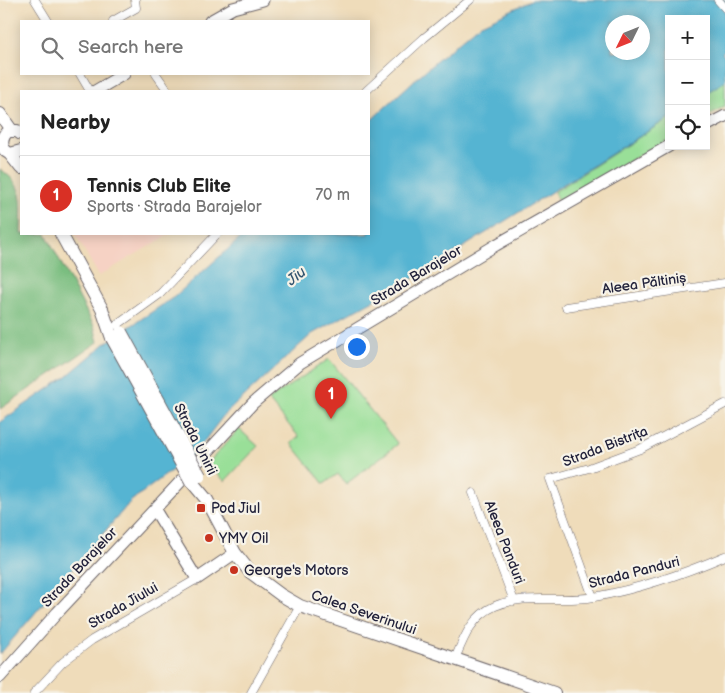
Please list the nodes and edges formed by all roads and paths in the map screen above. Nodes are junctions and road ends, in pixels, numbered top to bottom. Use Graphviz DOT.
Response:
graph roads {
  1 [pos="35,0"];
  2 [pos="263,0"];
  3 [pos="470,0"];
  4 [pos="718,0"];
  5 [pos="138,1"];
  6 [pos="231,4"];
  7 [pos="725,8"];
  8 [pos="47,20"];
  9 [pos="115,20"];
  10 [pos="211,20"];
  11 [pos="81,75"];
  12 [pos="122,75"];
  13 [pos="157,75"];
  14 [pos="89,90"];
  15 [pos="97,90"];
  16 [pos="167,90"];
  17 [pos="367,90"];
  18 [pos="725,111"];
  19 [pos="0,114"];
  20 [pos="725,116"];
  21 [pos="710,124"];
  22 [pos="710,124"];
  23 [pos="10,133"];
  24 [pos="665,148"];
  25 [pos="9,152"];
  26 [pos="20,167"];
  27 [pos="62,235"];
  28 [pos="215,235"];
  29 [pos="725,283"];
  30 [pos="566,307"];
  31 [pos="117,331"];
  32 [pos="725,404"];
  33 [pos="200,460"];
  34 [pos="191,479"];
  35 [pos="473,493"];
  36 [pos="207,500"];
  37 [pos="155,510"];
  38 [pos="235,553"];
  39 [pos="725,556"];
  40 [pos="197,579"];
  41 [pos="593,597"];
  42 [pos="514,601"];
  43 [pos="300,606"];
  44 [pos="455,659"];
  45 [pos="0,677"];
  46 [pos="34,693"];
  47 [pos="251,693"];
  48 [pos="552,693"];
  1 -- 8 [label="street"];
  2 -- 6 [label="main road"];
  3 -- 17 [label="street"];
  4 -- 7 [label="street"];
  5 -- 9 [label="street"];
  6 -- 10 [label="main road"];
  11 -- 14 [label="street"];
  12 -- 15 [label="main road"];
  13 -- 16 [label="street"];
  18 -- 21 [label="street"];
  19 -- 23 [label="main road"];
  20 -- 22 [label="main road"];
  23 -- 25 [label="main road"];
  24 -- 33 [label="main road, Strada Barajelor"];
  25 -- 26 [label="main road"];
  27 -- 31 [label="main road, Strada Unirii"];
  28 -- 31 [label="street"];
  29 -- 30 [label="street, Aleea Păltiniș"];
  31 -- 34 [label="main road, Strada Unirii, bridge"];
  32 -- 41 [label="street, Strada Bistrița"];
  34 -- 36 [label="main road, Strada Unirii"];
  34 -- 37 [label="main road, Strada Barajelor"];
  35 -- 42 [label="street, Aleea Panduri"];
  36 -- 38 [label="main road, Calea Severinului"];
  37 -- 40 [label="main road"];
  37 -- 45 [label="main road, Strada Barajelor"];
  38 -- 40 [label="main road, Strada Jiului"];
  38 -- 43 [label="main road, Calea Severinului"];
  39 -- 41 [label="street, Strada Panduri"];
  40 -- 46 [label="street, Strada Jiului"];
  41 -- 42 [label="street, Strada Panduri"];
  42 -- 44 [label="street, Strada Panduri"];
  43 -- 44 [label="main road, Calea Severinului"];
  43 -- 47 [label="street"];
  44 -- 48 [label="main road, Calea Severinului"];
}
